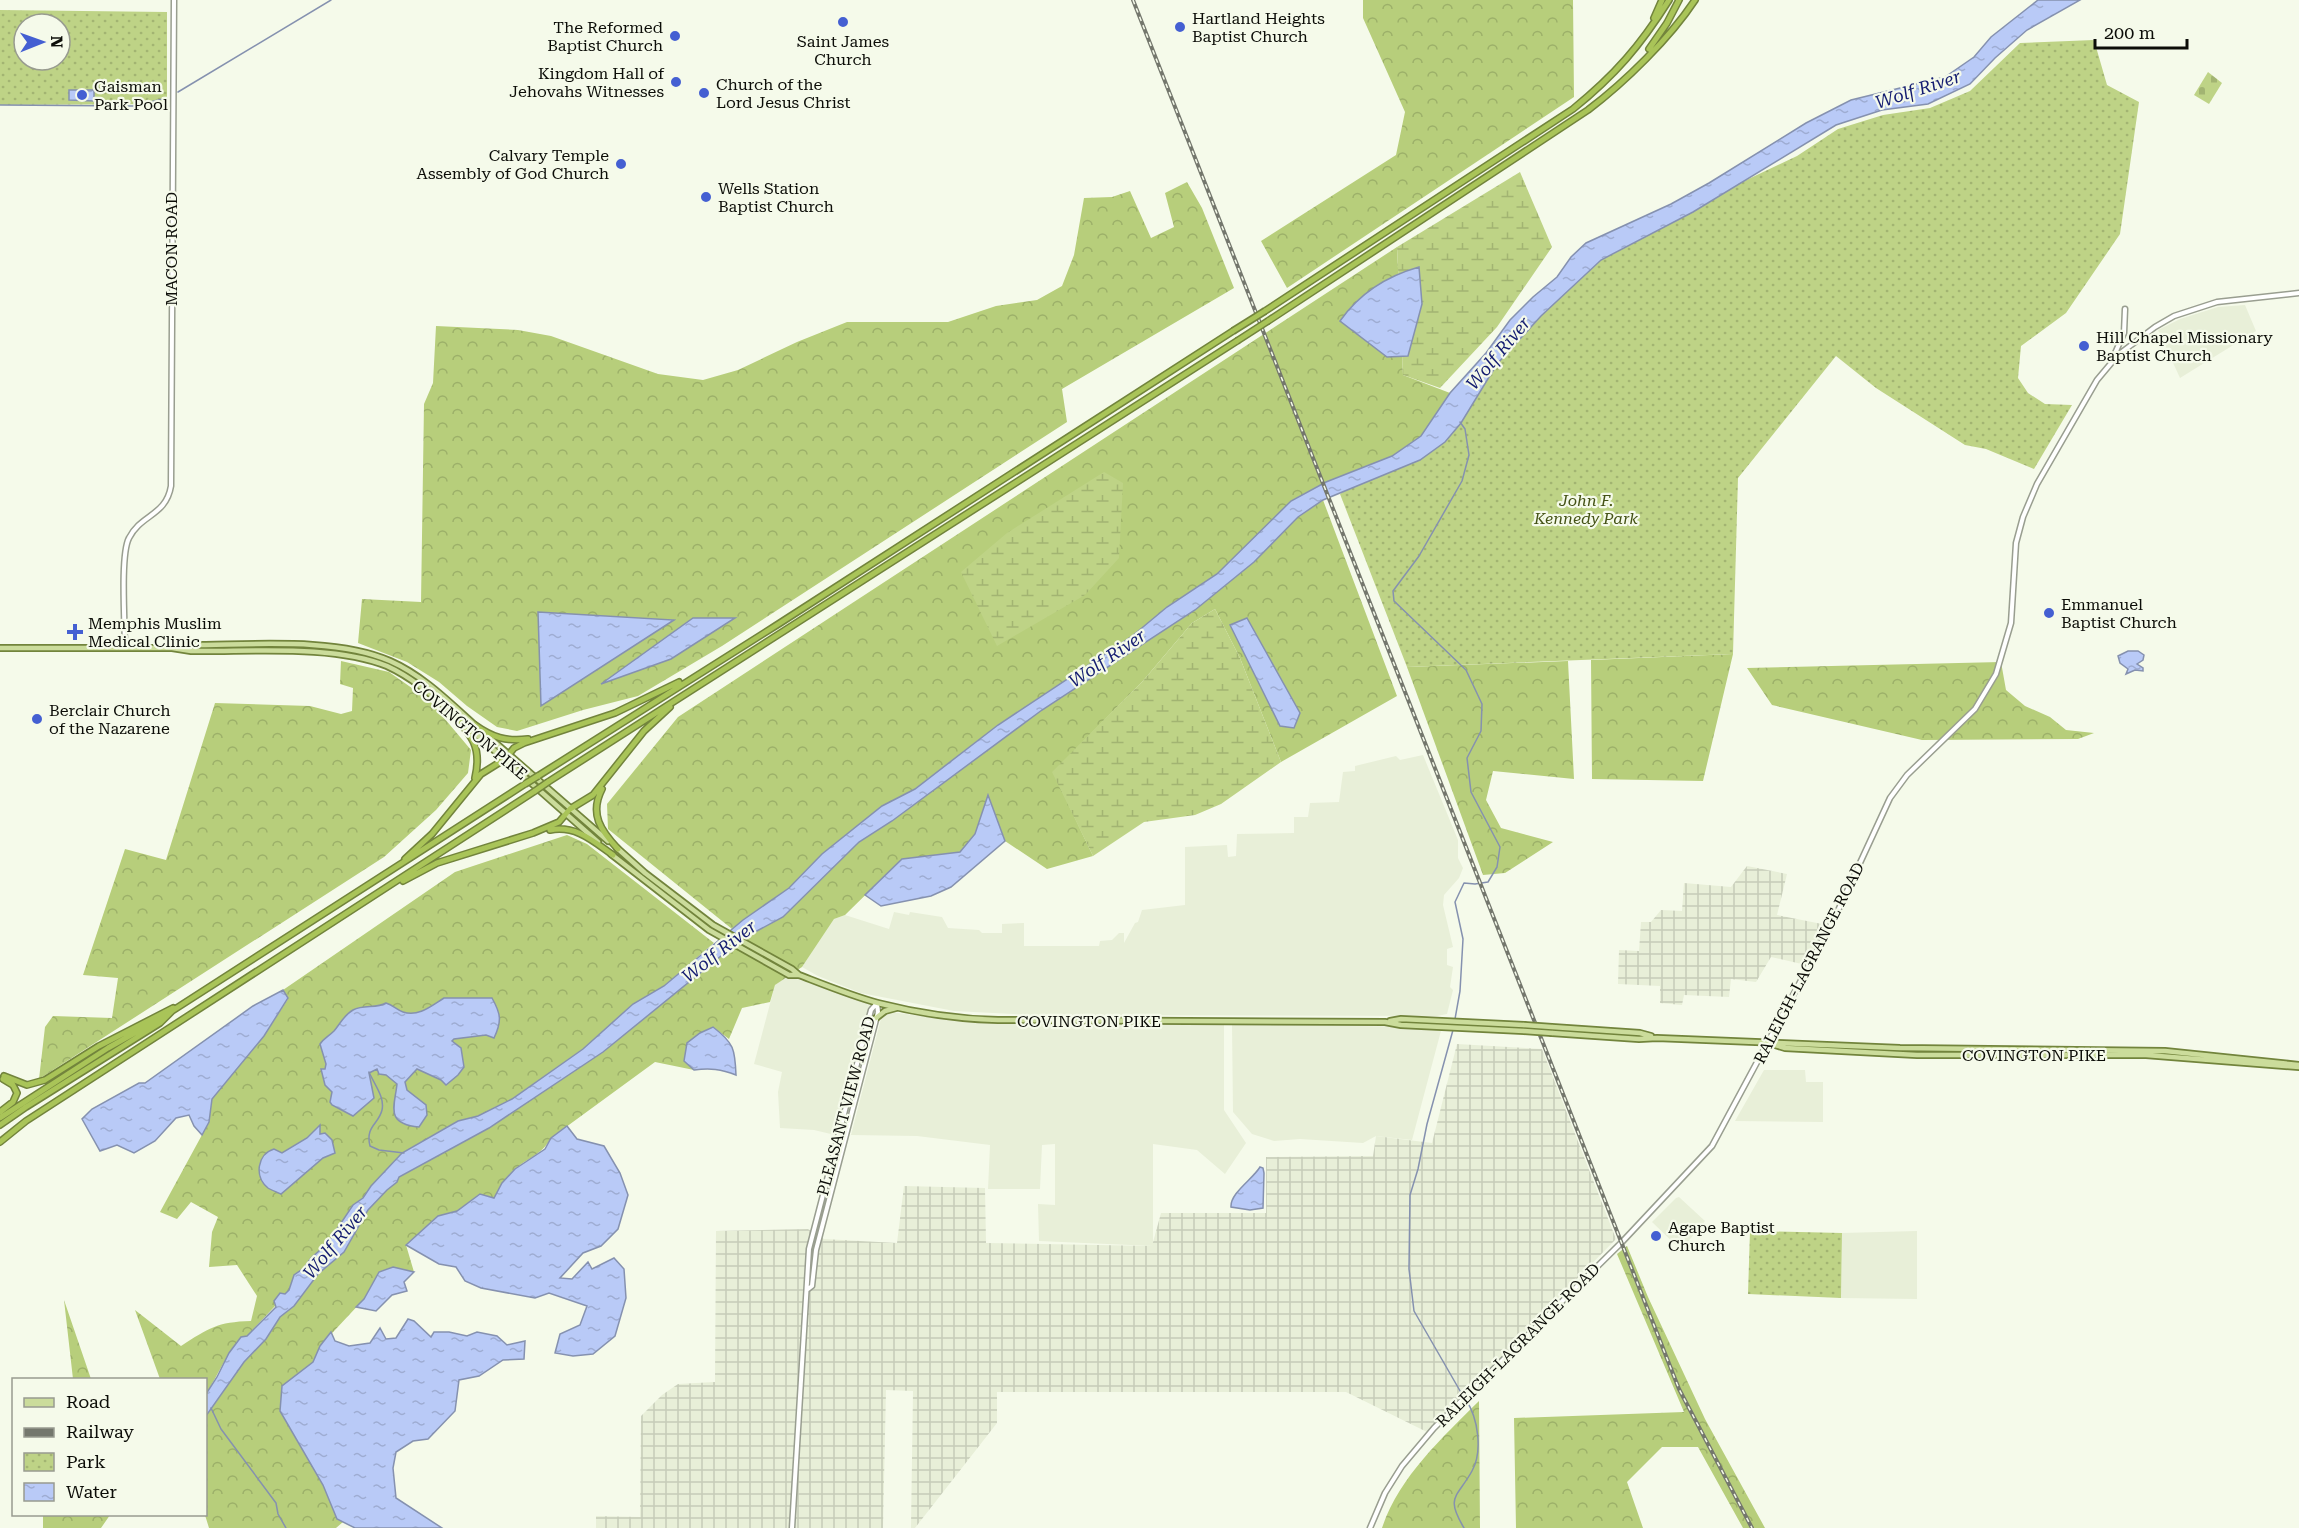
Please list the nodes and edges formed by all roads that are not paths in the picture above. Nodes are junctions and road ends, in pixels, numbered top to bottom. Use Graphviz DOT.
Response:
graph roads {
  1 [pos="174,0"];
  2 [pos="1662,0"];
  3 [pos="1669,0"];
  4 [pos="1679,0"];
  5 [pos="1695,0"];
  6 [pos="1642,41"];
  7 [pos="1623,80"];
  8 [pos="2299,293"];
  9 [pos="2125,309"];
  10 [pos="2110,364"];
  11 [pos="0,648"];
  12 [pos="125,648"];
  13 [pos="171,648"];
  14 [pos="716,663"];
  15 [pos="689,692"];
  16 [pos="448,709"];
  17 [pos="475,725"];
  18 [pos="541,736"];
  19 [pos="507,757"];
  20 [pos="474,781"];
  21 [pos="605,782"];
  22 [pos="568,811"];
  23 [pos="533,833"];
  24 [pos="618,849"];
  25 [pos="613,855"];
  26 [pos="380,879"];
  27 [pos="372,897"];
  28 [pos="791,972"];
  29 [pos="877,1003"];
  30 [pos="181,1006"];
  31 [pos="898,1007"];
  32 [pos="167,1014"];
  33 [pos="876,1018"];
  34 [pos="863,1042"];
  35 [pos="1769,1043"];
  36 [pos="869,1045"];
  37 [pos="2299,1066"];
  38 [pos="2,1079"];
  39 [pos="0,1113"];
  40 [pos="0,1118"];
  41 [pos="0,1125"];
  42 [pos="0,1142"];
  43 [pos="831,1165"];
  44 [pos="837,1167"];
  45 [pos="808,1290"];
  46 [pos="792,1528"];
  47 [pos="1370,1528"];
  1 -- 12 [label="main road, MACON ROAD"];
  2 -- 6 [label="highway"];
  3 -- 6 [label="highway"];
  4 -- 7 [label="highway"];
  5 -- 7 [label="highway"];
  6 -- 14 [label="highway, bridge"];
  7 -- 15 [label="highway, bridge"];
  8 -- 10 [label="main road, RALEIGH-LAGRANGE ROAD"];
  9 -- 10 [label="main road"];
  10 -- 35 [label="main road, RALEIGH-LAGRANGE ROAD"];
  11 -- 12 [label="main road"];
  12 -- 13 [label="main road"];
  13 -- 16 [label="main road, COVINGTON PIKE"];
  13 -- 17 [label="main road, COVINGTON PIKE"];
  14 -- 18 [label="highway"];
  14 -- 26 [label="highway, bridge"];
  15 -- 21 [label="highway"];
  15 -- 27 [label="highway, bridge"];
  16 -- 19 [label="main road, COVINGTON PIKE"];
  16 -- 20 [label="highway"];
  17 -- 18 [label="highway"];
  17 -- 19 [label="main road, COVINGTON PIKE"];
  18 -- 19 [label="highway"];
  19 -- 20 [label="highway"];
  19 -- 22 [label="main road, COVINGTON PIKE"];
  20 -- 26 [label="highway"];
  21 -- 22 [label="highway"];
  21 -- 24 [label="highway"];
  22 -- 23 [label="highway"];
  22 -- 24 [label="main road, COVINGTON PIKE"];
  22 -- 25 [label="main road, COVINGTON PIKE"];
  23 -- 25 [label="highway"];
  23 -- 27 [label="highway"];
  24 -- 28 [label="main road, COVINGTON PIKE"];
  25 -- 28 [label="main road, COVINGTON PIKE"];
  26 -- 30 [label="highway"];
  27 -- 42 [label="highway"];
  28 -- 29 [label="main road, COVINGTON PIKE"];
  29 -- 31 [label="main road, COVINGTON PIKE"];
  29 -- 33 [label="main road, PLEASANT VIEW ROAD"];
  29 -- 34 [label="main road, PLEASANT VIEW ROAD"];
  30 -- 32 [label="highway"];
  30 -- 38 [label="highway"];
  31 -- 33 [label="main road"];
  31 -- 35 [label="main road, COVINGTON PIKE, bridge"];
  32 -- 40 [label="highway"];
  32 -- 41 [label="highway"];
  33 -- 36 [label="main road, PLEASANT VIEW ROAD"];
  34 -- 36 [label="main road"];
  34 -- 43 [label="main road, PLEASANT VIEW ROAD"];
  35 -- 37 [label="main road, COVINGTON PIKE"];
  35 -- 47 [label="main road, RALEIGH-LAGRANGE ROAD"];
  36 -- 44 [label="main road, PLEASANT VIEW ROAD"];
  38 -- 39 [label="highway"];
  43 -- 44 [label="main road"];
  43 -- 45 [label="main road, PLEASANT VIEW ROAD"];
  44 -- 45 [label="main road, PLEASANT VIEW ROAD"];
  45 -- 46 [label="main road, PLEASANT VIEW ROAD"];
}
